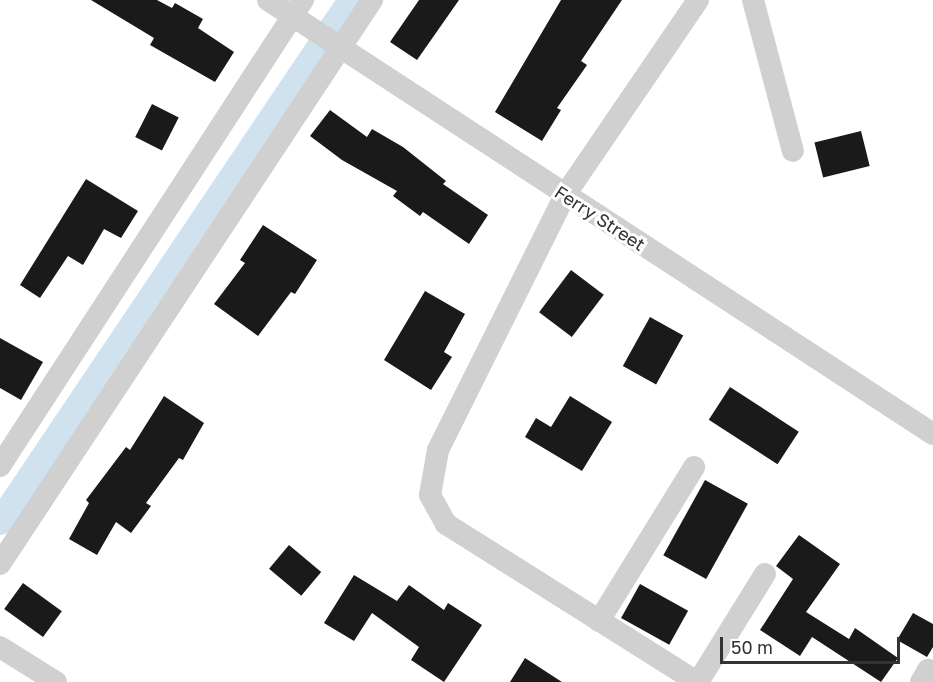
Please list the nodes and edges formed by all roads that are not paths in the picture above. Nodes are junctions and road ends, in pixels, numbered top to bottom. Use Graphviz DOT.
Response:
graph roads {
  1 [pos="268,0"];
  2 [pos="372,0"];
  3 [pos="698,0"];
  4 [pos="753,0"];
  5 [pos="298,8"];
  6 [pos="339,50"];
  7 [pos="793,151"];
  8 [pos="565,195"];
  9 [pos="933,434"];
  10 [pos="0,465"];
  11 [pos="694,467"];
  12 [pos="0,564"];
  13 [pos="765,574"];
  14 [pos="599,621"];
  15 [pos="0,647"];
  16 [pos="56,682"];
  17 [pos="697,682"];
  1 -- 5 [label="street, Ferry Street"];
  2 -- 6 [label="street"];
  3 -- 8 [label="street"];
  4 -- 7 [label="street"];
  5 -- 6 [label="street, Ferry Street"];
  5 -- 10 [label="street"];
  6 -- 8 [label="street, Ferry Street"];
  6 -- 12 [label="street"];
  8 -- 9 [label="street, Ferry Street"];
  8 -- 14 [label="street"];
  11 -- 14 [label="street"];
  13 -- 17 [label="street"];
  14 -- 17 [label="street"];
  15 -- 16 [label="street"];
}
